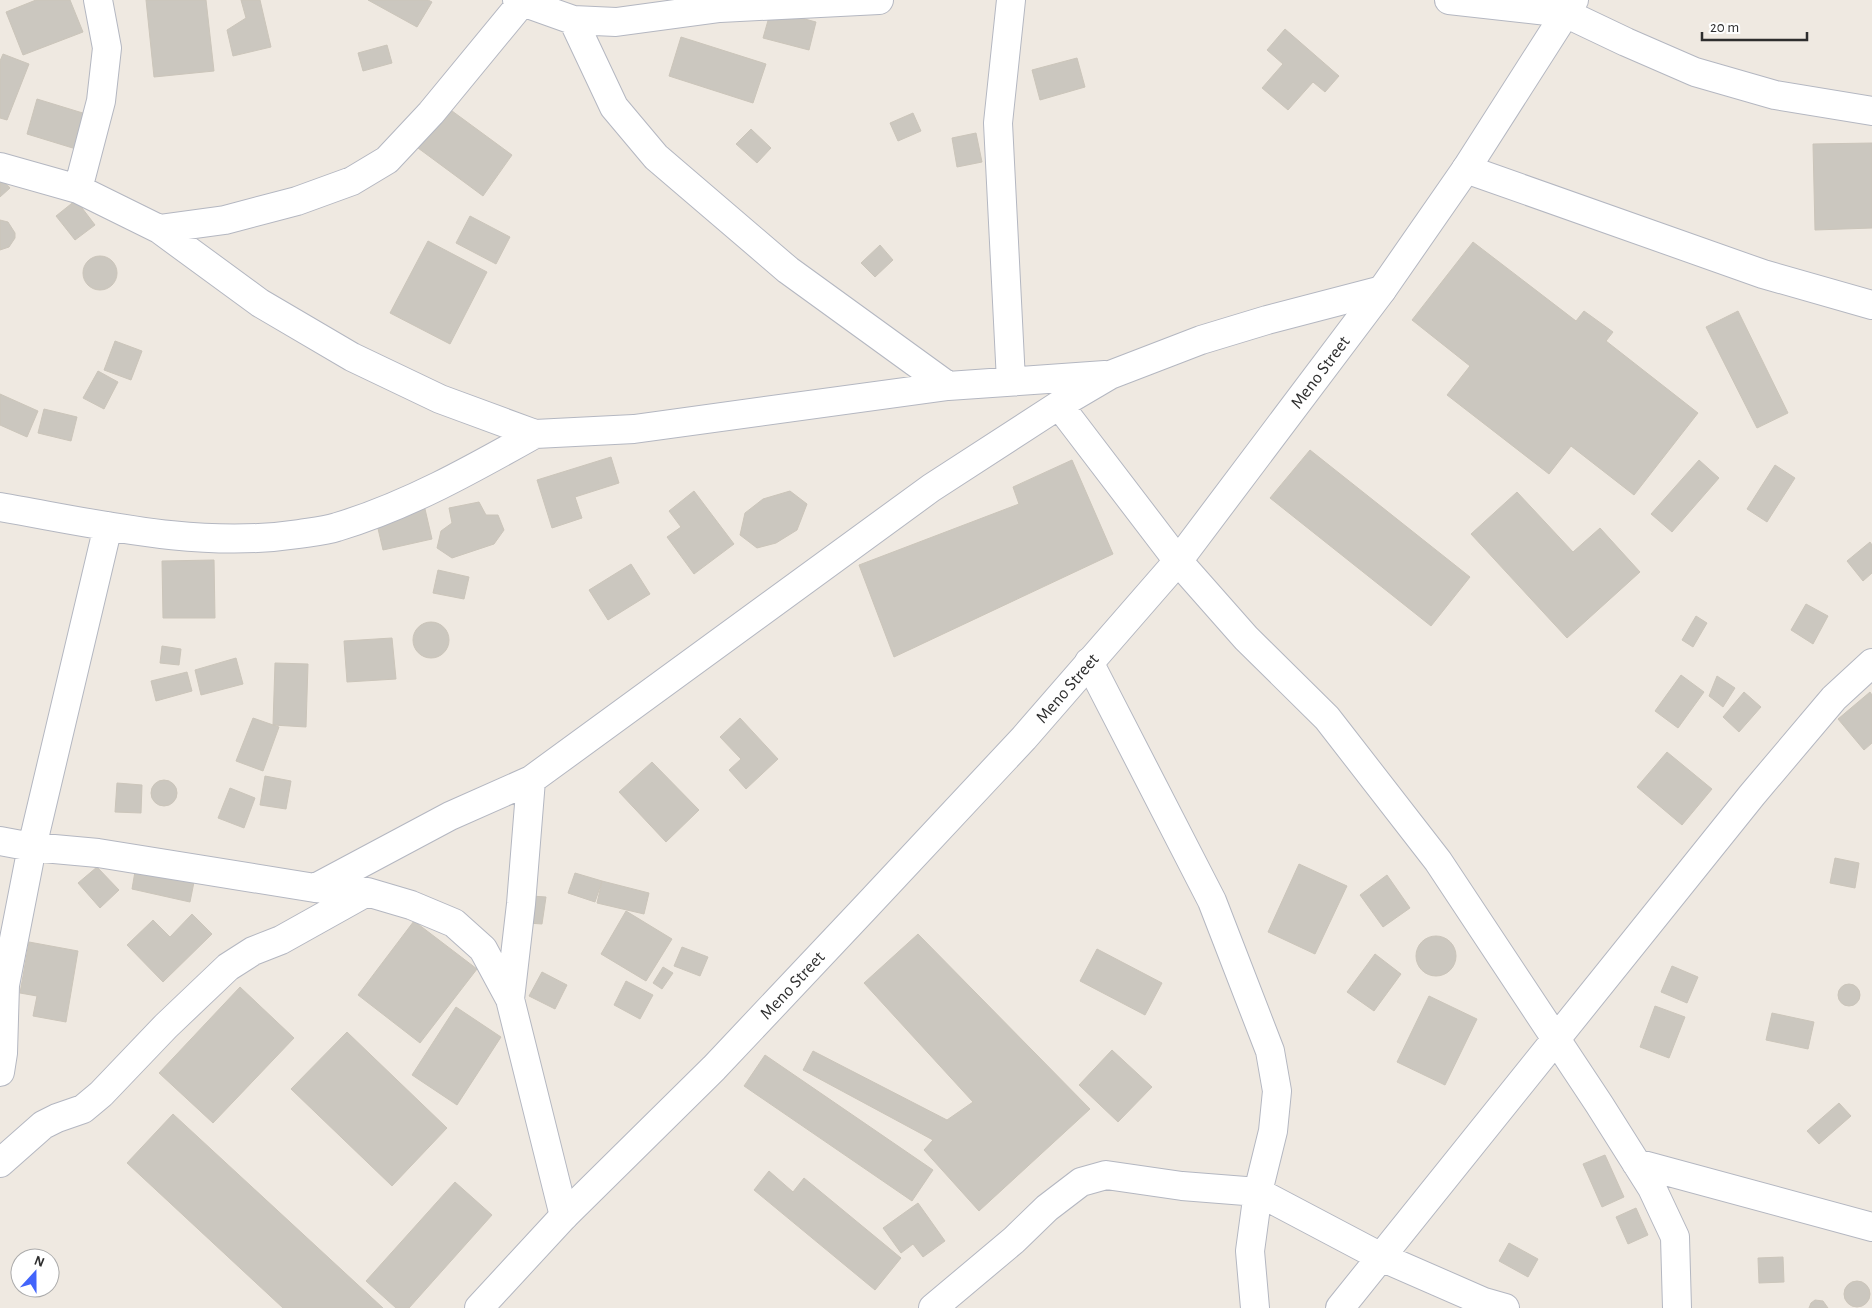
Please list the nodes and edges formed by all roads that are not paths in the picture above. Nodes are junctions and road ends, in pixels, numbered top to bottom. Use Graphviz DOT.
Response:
graph roads {
  1 [pos="98,0"];
  2 [pos="880,0"];
  3 [pos="1011,0"];
  4 [pos="1449,0"];
  5 [pos="521,1"];
  6 [pos="1570,6"];
  7 [pos="573,20"];
  8 [pos="1872,111"];
  9 [pos="0,167"];
  10 [pos="1466,169"];
  11 [pos="78,189"];
  12 [pos="159,229"];
  13 [pos="1382,290"];
  14 [pos="1872,305"];
  15 [pos="1110,375"];
  16 [pos="1011,381"];
  17 [pos="948,386"];
  18 [pos="1059,405"];
  19 [pos="535,434"];
  20 [pos="0,507"];
  21 [pos="108,526"];
  22 [pos="1178,561"];
  23 [pos="1089,662"];
  24 [pos="1872,663"];
  25 [pos="531,780"];
  26 [pos="0,842"];
  27 [pos="32,847"];
  28 [pos="315,888"];
  29 [pos="367,892"];
  30 [pos="510,999"];
  31 [pos="1556,1039"];
  32 [pos="0,1072"];
  33 [pos="0,1163"];
  34 [pos="1636,1163"];
  35 [pos="1258,1192"];
  36 [pos="564,1216"];
  37 [pos="1872,1227"];
  38 [pos="1382,1257"];
  39 [pos="479,1308"];
  40 [pos="933,1308"];
  41 [pos="1256,1308"];
  42 [pos="1340,1308"];
  43 [pos="1505,1308"];
  44 [pos="1678,1308"];
  1 -- 11 [label="street"];
  2 -- 7 [label="street"];
  3 -- 16 [label="street"];
  4 -- 6 [label="street"];
  5 -- 7 [label="street"];
  5 -- 12 [label="street"];
  6 -- 8 [label="street"];
  6 -- 10 [label="street, Meno Street"];
  7 -- 17 [label="street"];
  9 -- 11 [label="street"];
  10 -- 13 [label="street, Meno Street"];
  10 -- 14 [label="street"];
  11 -- 12 [label="street"];
  12 -- 19 [label="street"];
  13 -- 15 [label="street"];
  13 -- 22 [label="street, Meno Street"];
  15 -- 16 [label="street"];
  15 -- 18 [label="street"];
  16 -- 17 [label="street"];
  17 -- 19 [label="street"];
  18 -- 22 [label="street"];
  18 -- 25 [label="street"];
  19 -- 21 [label="street"];
  20 -- 21 [label="street"];
  21 -- 27 [label="street"];
  22 -- 23 [label="street, Meno Street"];
  22 -- 31 [label="street"];
  23 -- 35 [label="street"];
  23 -- 36 [label="street, Meno Street"];
  24 -- 31 [label="street"];
  25 -- 28 [label="street"];
  25 -- 30 [label="street"];
  26 -- 27 [label="street"];
  27 -- 28 [label="street"];
  27 -- 32 [label="street"];
  28 -- 29 [label="street"];
  29 -- 30 [label="street"];
  29 -- 33 [label="street"];
  30 -- 36 [label="street"];
  31 -- 34 [label="street"];
  31 -- 38 [label="street"];
  34 -- 37 [label="street"];
  34 -- 44 [label="street"];
  35 -- 38 [label="street"];
  35 -- 40 [label="street"];
  35 -- 41 [label="street"];
  36 -- 39 [label="street, Meno Street"];
  38 -- 42 [label="street"];
  38 -- 43 [label="street"];
}
